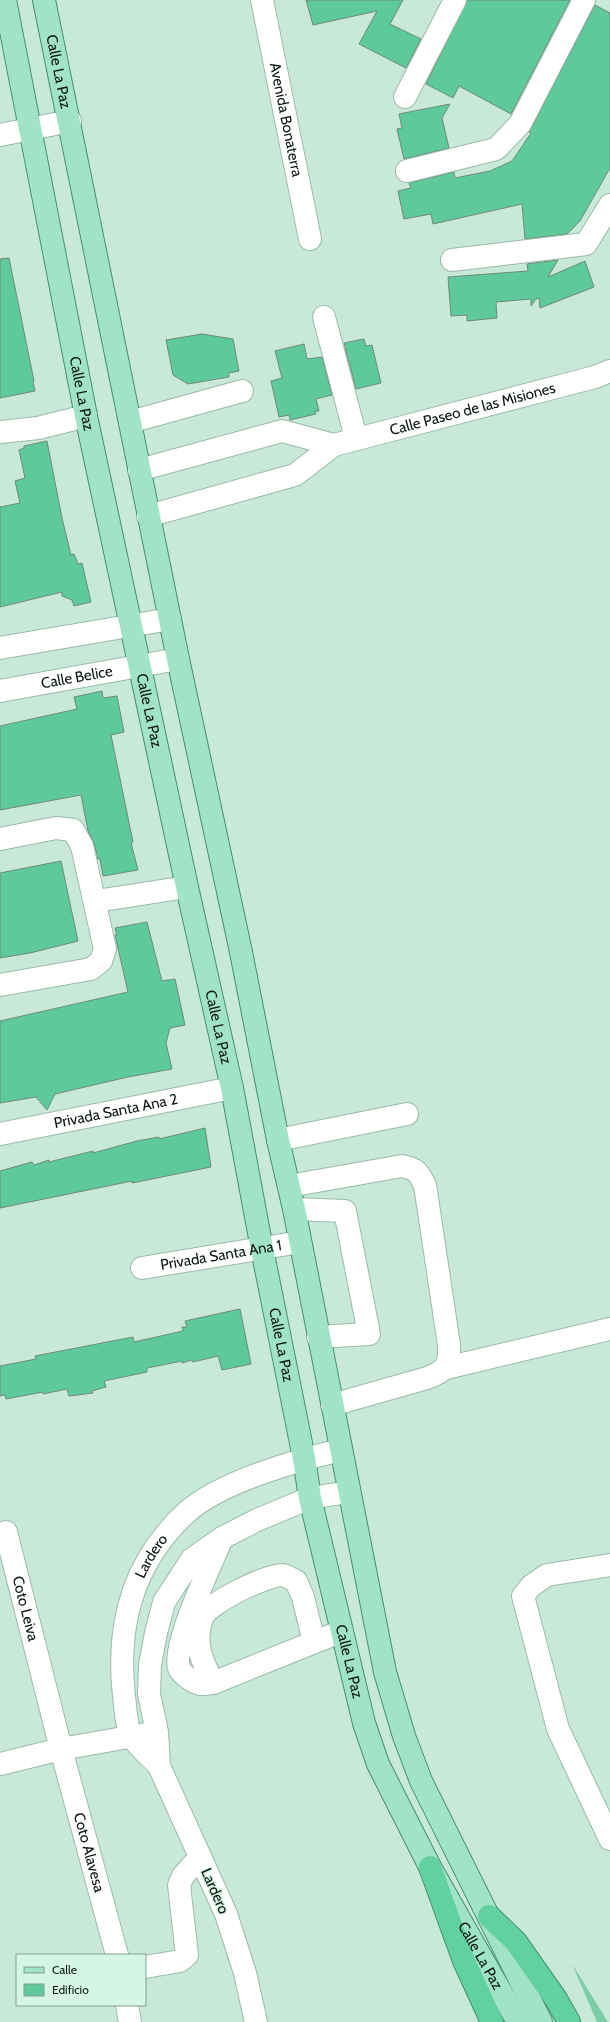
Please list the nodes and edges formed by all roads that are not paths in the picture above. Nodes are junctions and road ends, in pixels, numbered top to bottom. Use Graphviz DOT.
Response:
graph roads {
  1 [pos="5,0"];
  2 [pos="44,0"];
  3 [pos="262,0"];
  4 [pos="455,0"];
  5 [pos="584,0"];
  6 [pos="404,97"];
  7 [pos="70,121"];
  8 [pos="31,129"];
  9 [pos="0,135"];
  10 [pos="407,171"];
  11 [pos="610,205"];
  12 [pos="310,239"];
  13 [pos="452,260"];
  14 [pos="324,317"];
  15 [pos="610,370"];
  16 [pos="242,391"];
  17 [pos="86,416"];
  18 [pos="130,422"];
  19 [pos="0,432"];
  20 [pos="356,438"];
  21 [pos="334,445"];
  22 [pos="139,470"];
  23 [pos="148,516"];
  24 [pos="170,619"];
  25 [pos="130,625"];
  26 [pos="0,648"];
  27 [pos="178,659"];
  28 [pos="139,666"];
  29 [pos="0,691"];
  30 [pos="0,839"];
  31 [pos="187,887"];
  32 [pos="96,901"];
  33 [pos="0,986"];
  34 [pos="232,1088"];
  35 [pos="407,1114"];
  36 [pos="0,1134"];
  37 [pos="278,1140"];
  38 [pos="289,1186"];
  39 [pos="294,1209"];
  40 [pos="300,1242"];
  41 [pos="262,1249"];
  42 [pos="142,1268"];
  43 [pos="610,1329"];
  44 [pos="318,1337"];
  45 [pos="446,1368"];
  46 [pos="332,1405"];
  47 [pos="341,1450"];
  48 [pos="304,1458"];
  49 [pos="349,1492"];
  50 [pos="310,1498"];
  51 [pos="6,1532"];
  52 [pos="169,1532"];
  53 [pos="222,1538"];
  54 [pos="192,1559"];
  55 [pos="610,1565"];
  56 [pos="342,1631"];
  57 [pos="314,1642"];
  58 [pos="213,1683"];
  59 [pos="157,1732"];
  60 [pos="131,1736"];
  61 [pos="61,1749"];
  62 [pos="0,1764"];
  63 [pos="159,1766"];
  64 [pos="610,1839"];
  65 [pos="200,1857"];
  66 [pos="430,1866"];
  67 [pos="489,1916"];
  68 [pos="117,1954"];
  69 [pos="146,1968"];
  70 [pos="127,2006"];
  71 [pos="130,2022"];
  72 [pos="256,2022"];
  73 [pos="492,2022"];
  74 [pos="518,2022"];
  75 [pos="541,2022"];
  76 [pos="569,2022"];
  1 -- 8 [label="main road, Calle La Paz"];
  2 -- 7 [label="main road, Calle La Paz"];
  3 -- 12 [label="street, Avenida Bonaterra"];
  4 -- 6 [label="street"];
  5 -- 10 [label="street"];
  7 -- 8 [label="street"];
  7 -- 18 [label="main road, Calle La Paz"];
  8 -- 9 [label="street"];
  8 -- 17 [label="main road, Calle La Paz"];
  11 -- 13 [label="street"];
  14 -- 20 [label="street"];
  15 -- 20 [label="street, Calle Paseo de las Misiones"];
  16 -- 18 [label="street"];
  17 -- 19 [label="street"];
  17 -- 25 [label="main road, Calle La Paz"];
  18 -- 22 [label="main road, Calle La Paz"];
  20 -- 21 [label="street, Calle Paseo de las Misiones"];
  21 -- 22 [label="street"];
  21 -- 23 [label="street, Calle Paseo de las Misiones"];
  22 -- 23 [label="main road, Calle La Paz"];
  23 -- 24 [label="main road, Calle La Paz"];
  24 -- 25 [label="street"];
  24 -- 27 [label="main road, Calle La Paz"];
  25 -- 26 [label="street"];
  25 -- 28 [label="main road, Calle La Paz"];
  27 -- 28 [label="street, Calle Belice"];
  27 -- 37 [label="main road, Calle La Paz"];
  28 -- 29 [label="street, Calle Belice"];
  28 -- 31 [label="main road, Calle La Paz"];
  30 -- 32 [label="street"];
  31 -- 32 [label="street"];
  31 -- 34 [label="main road, Calle La Paz"];
  32 -- 33 [label="street"];
  34 -- 36 [label="street, Privada Santa Ana 2"];
  34 -- 41 [label="main road, Calle La Paz"];
  35 -- 37 [label="street"];
  37 -- 38 [label="main road, Calle La Paz"];
  38 -- 39 [label="main road, Calle La Paz"];
  38 -- 45 [label="street"];
  39 -- 40 [label="main road, Calle La Paz"];
  39 -- 44 [label="street"];
  40 -- 41 [label="street, Privada Santa Ana 1"];
  40 -- 44 [label="main road, Calle La Paz"];
  41 -- 42 [label="street, Privada Santa Ana 1"];
  41 -- 48 [label="main road, Calle La Paz"];
  43 -- 45 [label="street"];
  44 -- 46 [label="main road, Calle La Paz"];
  45 -- 46 [label="street"];
  46 -- 47 [label="main road, Calle La Paz"];
  47 -- 48 [label="street, Lardero"];
  47 -- 49 [label="main road, Calle La Paz"];
  48 -- 50 [label="main road, Calle La Paz"];
  48 -- 52 [label="street, Lardero"];
  49 -- 50 [label="street"];
  49 -- 67 [label="main road, Calle La Paz"];
  50 -- 53 [label="street"];
  50 -- 56 [label="main road, Calle La Paz"];
  51 -- 61 [label="street, Coto Leiva"];
  52 -- 54 [label="street"];
  52 -- 60 [label="street, Lardero"];
  53 -- 54 [label="street"];
  53 -- 58 [label="street"];
  54 -- 59 [label="street, Lardero"];
  55 -- 64 [label="street"];
  56 -- 57 [label="street"];
  56 -- 66 [label="main road, Calle La Paz"];
  57 -- 58 [label="street"];
  57 -- 58 [label="street"];
  59 -- 60 [label="street"];
  59 -- 63 [label="street, Lardero"];
  60 -- 61 [label="street"];
  60 -- 63 [label="street, Lardero"];
  61 -- 62 [label="street"];
  61 -- 68 [label="street, Coto Alavesa"];
  63 -- 65 [label="street, Lardero"];
  65 -- 69 [label="street"];
  65 -- 72 [label="street, Lardero"];
  66 -- 73 [label="highway"];
  66 -- 74 [label="main road, Calle La Paz"];
  67 -- 75 [label="main road, Calle La Paz"];
  67 -- 76 [label="highway"];
  70 -- 71 [label="street"];
}
